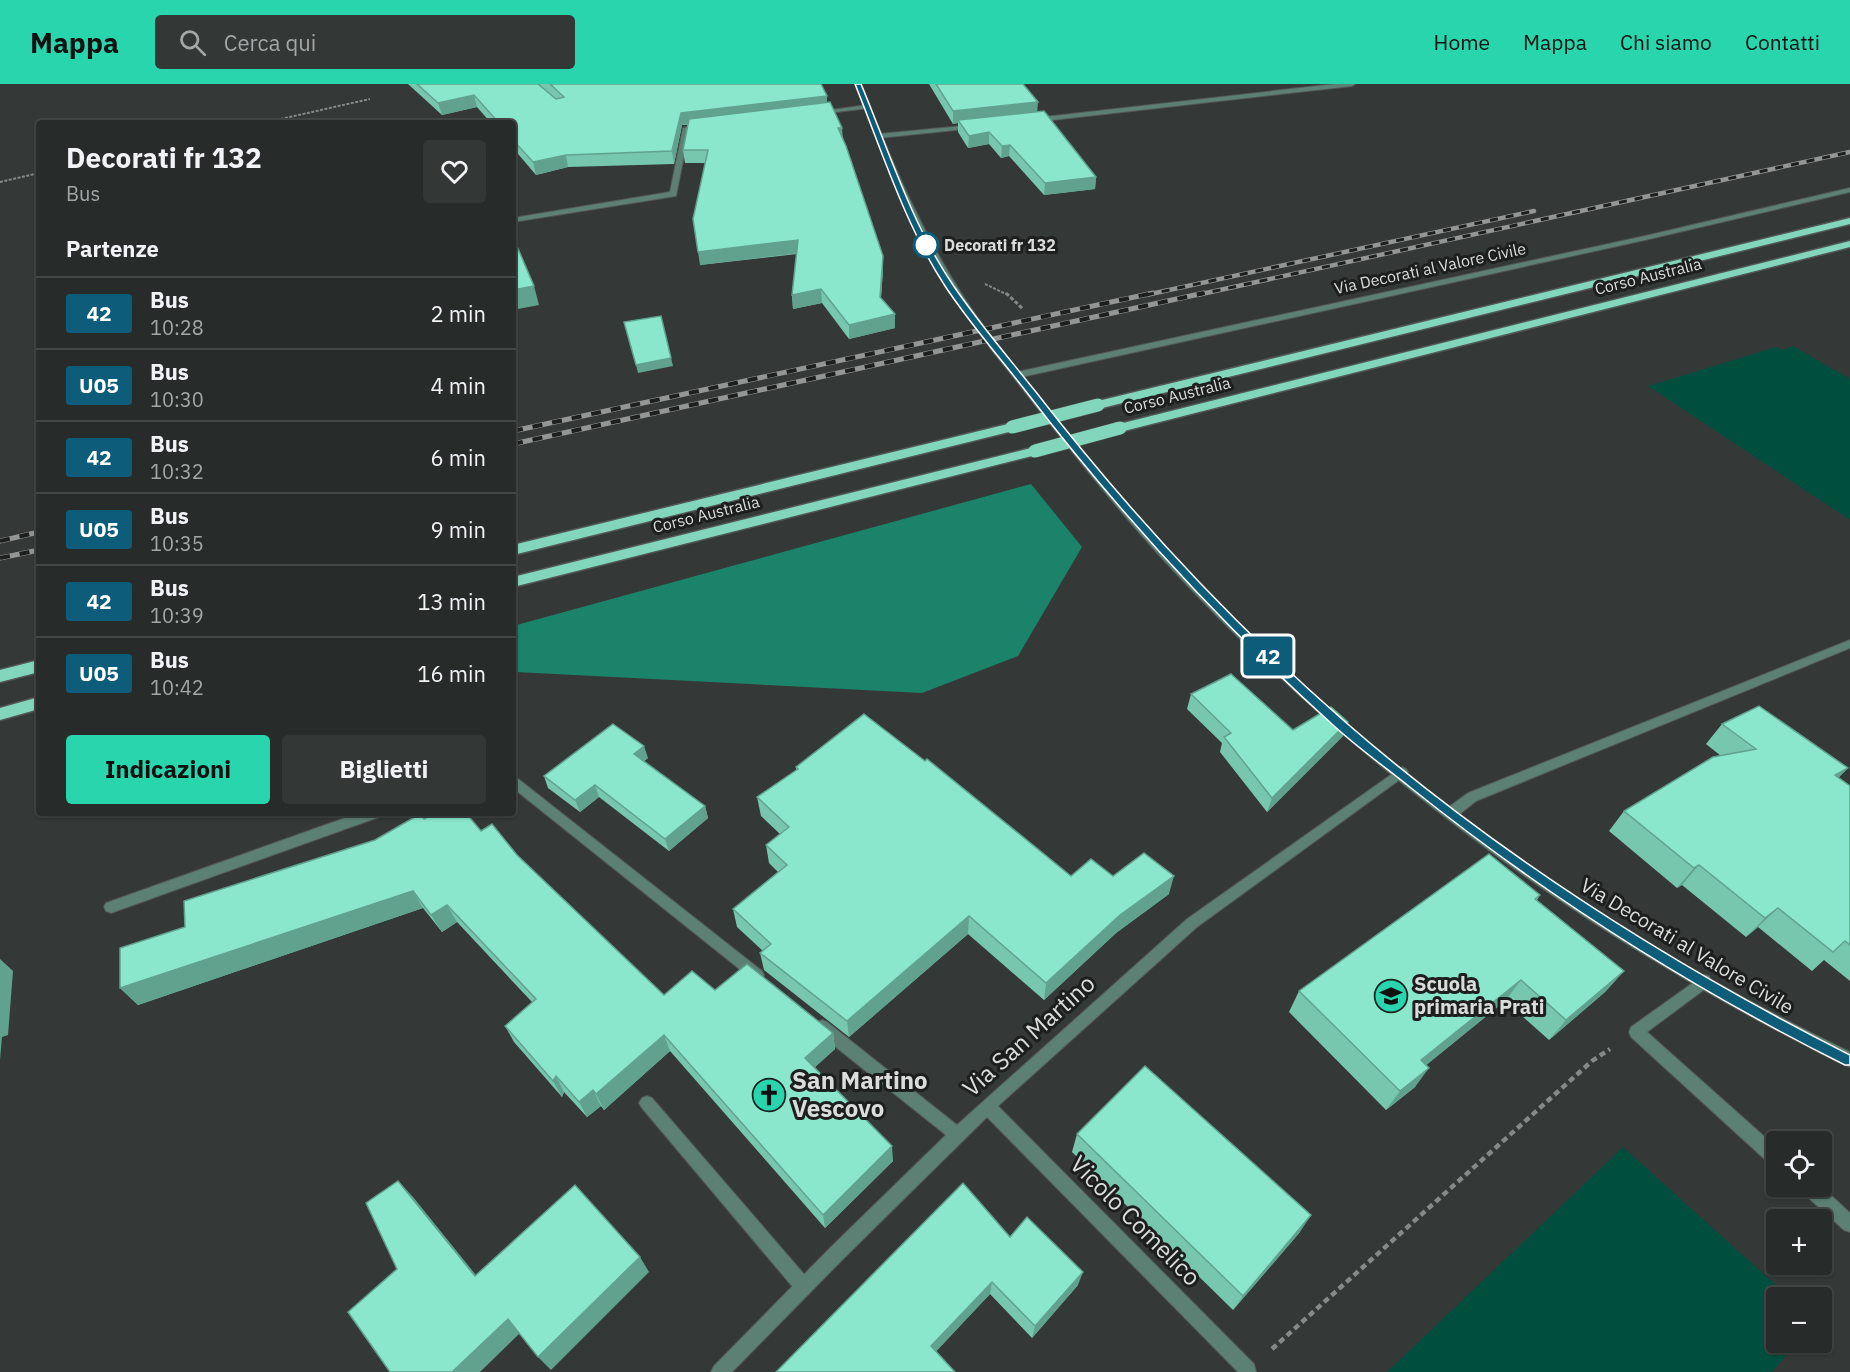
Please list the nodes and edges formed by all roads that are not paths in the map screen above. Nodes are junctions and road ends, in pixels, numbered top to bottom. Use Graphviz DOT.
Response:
graph roads {
  1 [pos="858,84"];
  2 [pos="1352,84"];
  3 [pos="867,107"];
  4 [pos="810,114"];
  5 [pos="1020,122"];
  6 [pos="709,125"];
  7 [pos="985,126"];
  8 [pos="879,136"];
  9 [pos="1850,190"];
  10 [pos="516,220"];
  11 [pos="1850,220"];
  12 [pos="1850,244"];
  13 [pos="975,320"];
  14 [pos="994,347"];
  15 [pos="1017,375"];
  16 [pos="516,549"];
  17 [pos="516,581"];
  18 [pos="1850,644"];
  19 [pos="36,667"];
  20 [pos="0,676"];
  21 [pos="36,705"];
  22 [pos="0,714"];
  23 [pos="1402,772"];
  24 [pos="516,783"];
  25 [pos="1451,813"];
  26 [pos="366,816"];
  27 [pos="111,907"];
  28 [pos="1704,981"];
  29 [pos="773,988"];
  30 [pos="810,1017"];
  31 [pos="1850,1060"];
  32 [pos="647,1103"];
  33 [pos="987,1106"];
  34 [pos="958,1134"];
  35 [pos="1766,1149"];
  36 [pos="1820,1197"];
  37 [pos="1850,1224"];
  38 [pos="803,1286"];
  39 [pos="1248,1370"];
  40 [pos="720,1372"];
  1 -- 3 [label="street"];
  2 -- 5 [label="street"];
  3 -- 4 [label="street"];
  3 -- 8 [label="street"];
  6 -- 10 [label="street"];
  7 -- 8 [label="street"];
  8 -- 13 [label="street"];
  9 -- 15 [label="street, Via Decorati al Valore Civile"];
  11 -- 16 [label="highway, Corso Australia, bridge"];
  12 -- 17 [label="highway, Corso Australia, bridge"];
  14 -- 15 [label="street, Via Decorati al Valore Civile"];
  15 -- 23 [label="street, Via Decorati al Valore Civile"];
  18 -- 25 [label="street"];
  19 -- 20 [label="highway"];
  21 -- 22 [label="highway"];
  23 -- 25 [label="street, Via Decorati al Valore Civile"];
  23 -- 33 [label="street, Via San Martino"];
  24 -- 29 [label="street"];
  25 -- 28 [label="street, Via Decorati al Valore Civile"];
  26 -- 27 [label="street"];
  28 -- 31 [label="street, Via Decorati al Valore Civile"];
  28 -- 35 [label="street"];
  30 -- 34 [label="street"];
  32 -- 38 [label="street"];
  33 -- 34 [label="street, Via San Martino"];
  33 -- 39 [label="street, Vicolo Comelico"];
  34 -- 38 [label="street, Via San Martino"];
  36 -- 37 [label="street"];
  38 -- 40 [label="street, Via San Martino"];
}
